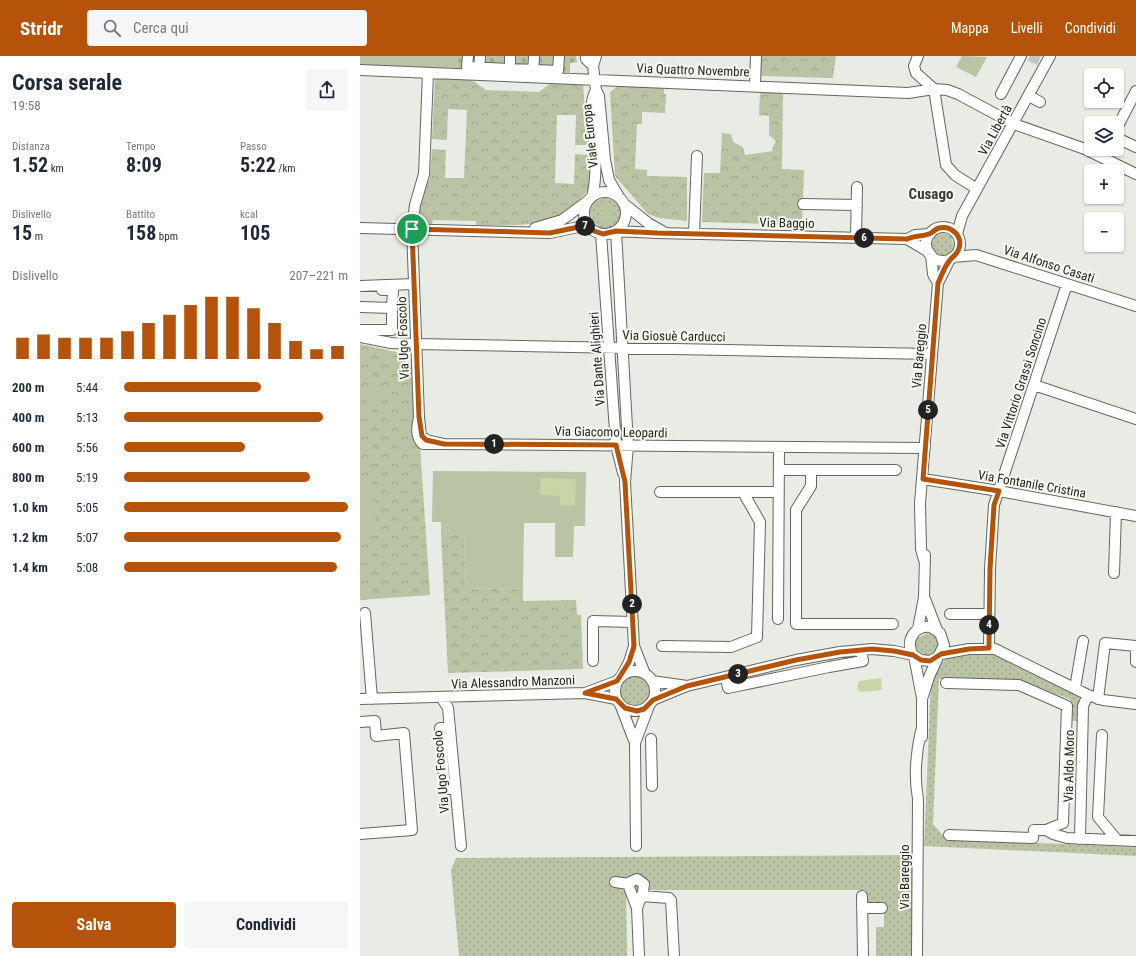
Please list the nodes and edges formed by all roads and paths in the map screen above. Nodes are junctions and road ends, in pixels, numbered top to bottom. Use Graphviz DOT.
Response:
graph roads {
  1 [pos="468,56"];
  2 [pos="480,56"];
  3 [pos="510,56"];
  4 [pos="534,56"];
  5 [pos="559,56"];
  6 [pos="586,56"];
  7 [pos="756,56"];
  8 [pos="1021,56"];
  9 [pos="595,61"];
  10 [pos="916,61"];
  11 [pos="1046,61"];
  12 [pos="510,69"];
  13 [pos="360,70"];
  14 [pos="479,71"];
  15 [pos="428,73"];
  16 [pos="533,73"];
  17 [pos="595,79"];
  18 [pos="755,85"];
  19 [pos="934,89"];
  20 [pos="596,90"];
  21 [pos="1136,91"];
  22 [pos="1001,94"];
  23 [pos="1029,96"];
  24 [pos="1040,102"];
  25 [pos="1123,116"];
  26 [pos="1014,124"];
  27 [pos="1124,141"];
  28 [pos="1136,147"];
  29 [pos="1084,149"];
  30 [pos="697,156"];
  31 [pos="1109,156"];
  32 [pos="1136,174"];
  33 [pos="857,187"];
  34 [pos="977,189"];
  35 [pos="590,199"];
  36 [pos="622,202"];
  37 [pos="803,204"];
  38 [pos="856,205"];
  39 [pos="962,216"];
  40 [pos="588,225"];
  41 [pos="942,227"];
  42 [pos="360,228"];
  43 [pos="412,229"];
  44 [pos="520,231"];
  45 [pos="616,231"];
  46 [pos="666,233"];
  47 [pos="601,234"];
  48 [pos="694,234"];
  49 [pos="930,234"];
  50 [pos="957,234"];
  51 [pos="856,238"];
  52 [pos="907,239"];
  53 [pos="930,254"];
  54 [pos="952,258"];
  55 [pos="938,283"];
  56 [pos="414,284"];
  57 [pos="1067,284"];
  58 [pos="360,286"];
  59 [pos="360,290"];
  60 [pos="1136,306"];
  61 [pos="360,307"];
  62 [pos="392,308"];
  63 [pos="365,334"];
  64 [pos="416,344"];
  65 [pos="608,348"];
  66 [pos="622,348"];
  67 [pos="932,354"];
  68 [pos="1034,385"];
  69 [pos="419,417"];
  70 [pos="1136,419"];
  71 [pos="423,444"];
  72 [pos="444,444"];
  73 [pos="616,445"];
  74 [pos="628,445"];
  75 [pos="778,447"];
  76 [pos="925,448"];
  77 [pos="778,470"];
  78 [pos="811,470"];
  79 [pos="896,470"];
  80 [pos="923,479"];
  81 [pos="625,482"];
  82 [pos="999,491"];
  83 [pos="660,492"];
  84 [pos="743,492"];
  85 [pos="778,492"];
  86 [pos="1116,512"];
  87 [pos="1136,516"];
  88 [pos="1114,574"];
  89 [pos="924,598"];
  90 [pos="365,613"];
  91 [pos="950,614"];
  92 [pos="989,614"];
  93 [pos="778,619"];
  94 [pos="633,622"];
  95 [pos="893,624"];
  96 [pos="918,629"];
  97 [pos="940,634"];
  98 [pos="1082,642"];
  99 [pos="634,646"];
  100 [pos="662,646"];
  101 [pos="1136,646"];
  102 [pos="989,648"];
  103 [pos="969,649"];
  104 [pos="914,655"];
  105 [pos="940,655"];
  106 [pos="593,661"];
  107 [pos="1136,662"];
  108 [pos="649,678"];
  109 [pos="619,679"];
  110 [pos="946,683"];
  111 [pos="687,686"];
  112 [pos="1075,688"];
  113 [pos="585,693"];
  114 [pos="1088,695"];
  115 [pos="441,697"];
  116 [pos="922,698"];
  117 [pos="360,699"];
  118 [pos="372,699"];
  119 [pos="1098,699"];
  120 [pos="618,702"];
  121 [pos="651,703"];
  122 [pos="1136,704"];
  123 [pos="360,722"];
  124 [pos="1102,735"];
  125 [pos="652,739"];
  126 [pos="635,743"];
  127 [pos="636,767"];
  128 [pos="652,767"];
  129 [pos="652,786"];
  130 [pos="1046,830"];
  131 [pos="360,834"];
  132 [pos="949,835"];
  133 [pos="1080,839"];
  134 [pos="1117,840"];
  135 [pos="1136,841"];
  136 [pos="461,846"];
  137 [pos="636,846"];
  138 [pos="615,882"];
  139 [pos="630,884"];
  140 [pos="642,896"];
  141 [pos="862,896"];
  142 [pos="637,908"];
  143 [pos="862,908"];
  144 [pos="882,908"];
  145 [pos="639,956"];
  146 [pos="674,956"];
  147 [pos="863,956"];
  148 [pos="917,956"];
  1 -- 14 [label="street"];
  2 -- 14 [label="street"];
  3 -- 12 [label="street"];
  4 -- 16 [label="street"];
  5 -- 16 [label="street"];
  6 -- 9 [label="street, Viale Europa"];
  7 -- 18 [label="street"];
  8 -- 22 [label="street"];
  9 -- 17 [label="street, Viale Europa"];
  10 -- 19 [label="street"];
  11 -- 23 [label="street, Via Libertà"];
  12 -- 14 [label="street"];
  12 -- 16 [label="street"];
  13 -- 15 [label="street, Via Quattro Novembre"];
  14 -- 15 [label="street, Via Quattro Novembre"];
  14 -- 16 [label="street, Via Quattro Novembre"];
  15 -- 43 [label="street"];
  16 -- 17 [label="street, Via Quattro Novembre"];
  17 -- 18 [label="street, Via Quattro Novembre"];
  17 -- 20 [label="street, Viale Europa"];
  18 -- 19 [label="street, Via Quattro Novembre"];
  19 -- 26 [label="street, Via Quattro Novembre"];
  19 -- 34 [label="street"];
  20 -- 35 [label="street, Viale Europa"];
  20 -- 36 [label="street, Viale Europa"];
  21 -- 25 [label="street"];
  23 -- 24 [label="street"];
  23 -- 26 [label="street, Via Libertà"];
  26 -- 29 [label="street, Via Quattro Novembre"];
  26 -- 34 [label="street, Via Libertà"];
  27 -- 28 [label="street"];
  30 -- 48 [label="street"];
  31 -- 32 [label="street, Via Quattro Novembre"];
  33 -- 38 [label="street"];
  34 -- 39 [label="street, Via Libertà"];
  35 -- 36 [label="street"];
  35 -- 40 [label="street"];
  35 -- 44 [label="street"];
  36 -- 45 [label="street"];
  36 -- 46 [label="street, Via Baggio"];
  37 -- 38 [label="street"];
  38 -- 51 [label="street"];
  39 -- 41 [label="street"];
  39 -- 50 [label="street, Via Libertà"];
  40 -- 44 [label="street"];
  40 -- 47 [label="street"];
  41 -- 49 [label="street"];
  41 -- 50 [label="street"];
  42 -- 43 [label="street"];
  43 -- 44 [label="street"];
  43 -- 56 [label="street, Via Ugo Foscolo"];
  45 -- 46 [label="street, Via Baggio"];
  45 -- 47 [label="street"];
  45 -- 66 [label="street, Via Dante Alighieri"];
  46 -- 48 [label="street, Via Baggio"];
  47 -- 65 [label="street, Via Dante Alighieri"];
  48 -- 51 [label="street, Via Baggio"];
  49 -- 52 [label="street, Via Baggio"];
  49 -- 53 [label="street"];
  50 -- 54 [label="street"];
  51 -- 52 [label="street, Via Baggio"];
  52 -- 53 [label="street, Via Baggio"];
  53 -- 54 [label="street"];
  53 -- 55 [label="street, Via Bareggio"];
  54 -- 55 [label="street, Via Bareggio"];
  54 -- 57 [label="street, Via Alfonso Casati"];
  55 -- 67 [label="street, Via Bareggio"];
  56 -- 58 [label="street"];
  56 -- 64 [label="street, Via Ugo Foscolo"];
  57 -- 60 [label="street, Via Alfonso Casati"];
  57 -- 68 [label="street, Via Vittorio Grassi Soncino"];
  59 -- 62 [label="street"];
  61 -- 62 [label="street"];
  62 -- 63 [label="street"];
  63 -- 64 [label="street, Via Giosuè Carducci"];
  64 -- 65 [label="street, Via Giosuè Carducci"];
  64 -- 69 [label="street, Via Ugo Foscolo"];
  65 -- 66 [label="street, Via Giosuè Carducci"];
  65 -- 73 [label="street, Via Dante Alighieri"];
  66 -- 67 [label="street, Via Giosuè Carducci"];
  66 -- 74 [label="street, Via Dante Alighieri"];
  67 -- 76 [label="street, Via Bareggio"];
  68 -- 70 [label="street"];
  68 -- 82 [label="street, Via Vittorio Grassi Soncino"];
  69 -- 71 [label="street, Via Ugo Foscolo"];
  69 -- 72 [label="street, Via Giacomo Leopardi"];
  71 -- 72 [label="street, Via Giacomo Leopardi"];
  72 -- 73 [label="street, Via Giacomo Leopardi"];
  73 -- 74 [label="street, Via Giacomo Leopardi"];
  73 -- 81 [label="street, Via Dante Alighieri"];
  74 -- 75 [label="street, Via Giacomo Leopardi"];
  74 -- 81 [label="street, Via Dante Alighieri"];
  75 -- 76 [label="street, Via Giacomo Leopardi"];
  75 -- 77 [label="street"];
  76 -- 80 [label="street, Via Bareggio"];
  77 -- 78 [label="street"];
  77 -- 85 [label="street"];
  78 -- 79 [label="street"];
  78 -- 95 [label="street"];
  80 -- 82 [label="street, Via Fontanile Cristina"];
  80 -- 89 [label="street, Via Bareggio"];
  81 -- 94 [label="street, Via Dante Alighieri"];
  82 -- 86 [label="street, Via Fontanile Cristina"];
  82 -- 92 [label="street, Via Vittorio Grassi Soncino"];
  83 -- 84 [label="street"];
  84 -- 85 [label="street"];
  84 -- 100 [label="street"];
  85 -- 93 [label="street"];
  86 -- 87 [label="street, Via Fontanile Cristina"];
  86 -- 88 [label="street"];
  89 -- 96 [label="street, Via Bareggio"];
  89 -- 97 [label="street, Via Bareggio"];
  90 -- 118 [label="street"];
  91 -- 92 [label="street"];
  92 -- 102 [label="street, Via Vittorio Grassi Soncino"];
  94 -- 99 [label="street, Via Dante Alighieri"];
  94 -- 106 [label="street"];
  96 -- 97 [label="street"];
  96 -- 104 [label="street, Via Bareggio"];
  97 -- 103 [label="street"];
  97 -- 105 [label="street, Via Bareggio"];
  98 -- 112 [label="street"];
  99 -- 108 [label="street, Via Dante Alighieri"];
  99 -- 109 [label="street, Via Dante Alighieri"];
  101 -- 107 [label="street"];
  101 -- 119 [label="street"];
  102 -- 103 [label="street"];
  102 -- 112 [label="street"];
  103 -- 105 [label="street"];
  104 -- 105 [label="street"];
  104 -- 111 [label="street"];
  104 -- 116 [label="street, Via Bareggio"];
  105 -- 116 [label="street, Via Bareggio"];
  108 -- 109 [label="street"];
  108 -- 111 [label="street"];
  108 -- 121 [label="street"];
  109 -- 113 [label="street, Via Alessandro Manzoni"];
  109 -- 120 [label="street"];
  110 -- 130 [label="street"];
  111 -- 121 [label="street"];
  112 -- 114 [label="street"];
  113 -- 115 [label="street, Via Alessandro Manzoni"];
  113 -- 120 [label="street, Via Alessandro Manzoni"];
  114 -- 119 [label="street"];
  114 -- 133 [label="street, Via Aldo Moro"];
  115 -- 118 [label="street, Via Alessandro Manzoni"];
  115 -- 136 [label="street, Via Ugo Foscolo"];
  116 -- 148 [label="street, Via Bareggio"];
  117 -- 118 [label="street, Via Alessandro Manzoni"];
  119 -- 122 [label="street"];
  120 -- 121 [label="street"];
  120 -- 126 [label="street"];
  121 -- 126 [label="street"];
  123 -- 131 [label="street"];
  124 -- 134 [label="street"];
  125 -- 128 [label="street"];
  126 -- 127 [label="street"];
  127 -- 128 [label="street"];
  127 -- 137 [label="street"];
  128 -- 129 [label="street"];
  130 -- 132 [label="street"];
  130 -- 133 [label="street"];
  133 -- 134 [label="street"];
  134 -- 135 [label="street"];
  138 -- 139 [label="street"];
  139 -- 140 [label="street"];
  139 -- 142 [label="street"];
  140 -- 142 [label="street"];
  140 -- 146 [label="street"];
  141 -- 143 [label="street"];
  142 -- 145 [label="street"];
  143 -- 144 [label="street"];
  143 -- 147 [label="street"];
}
